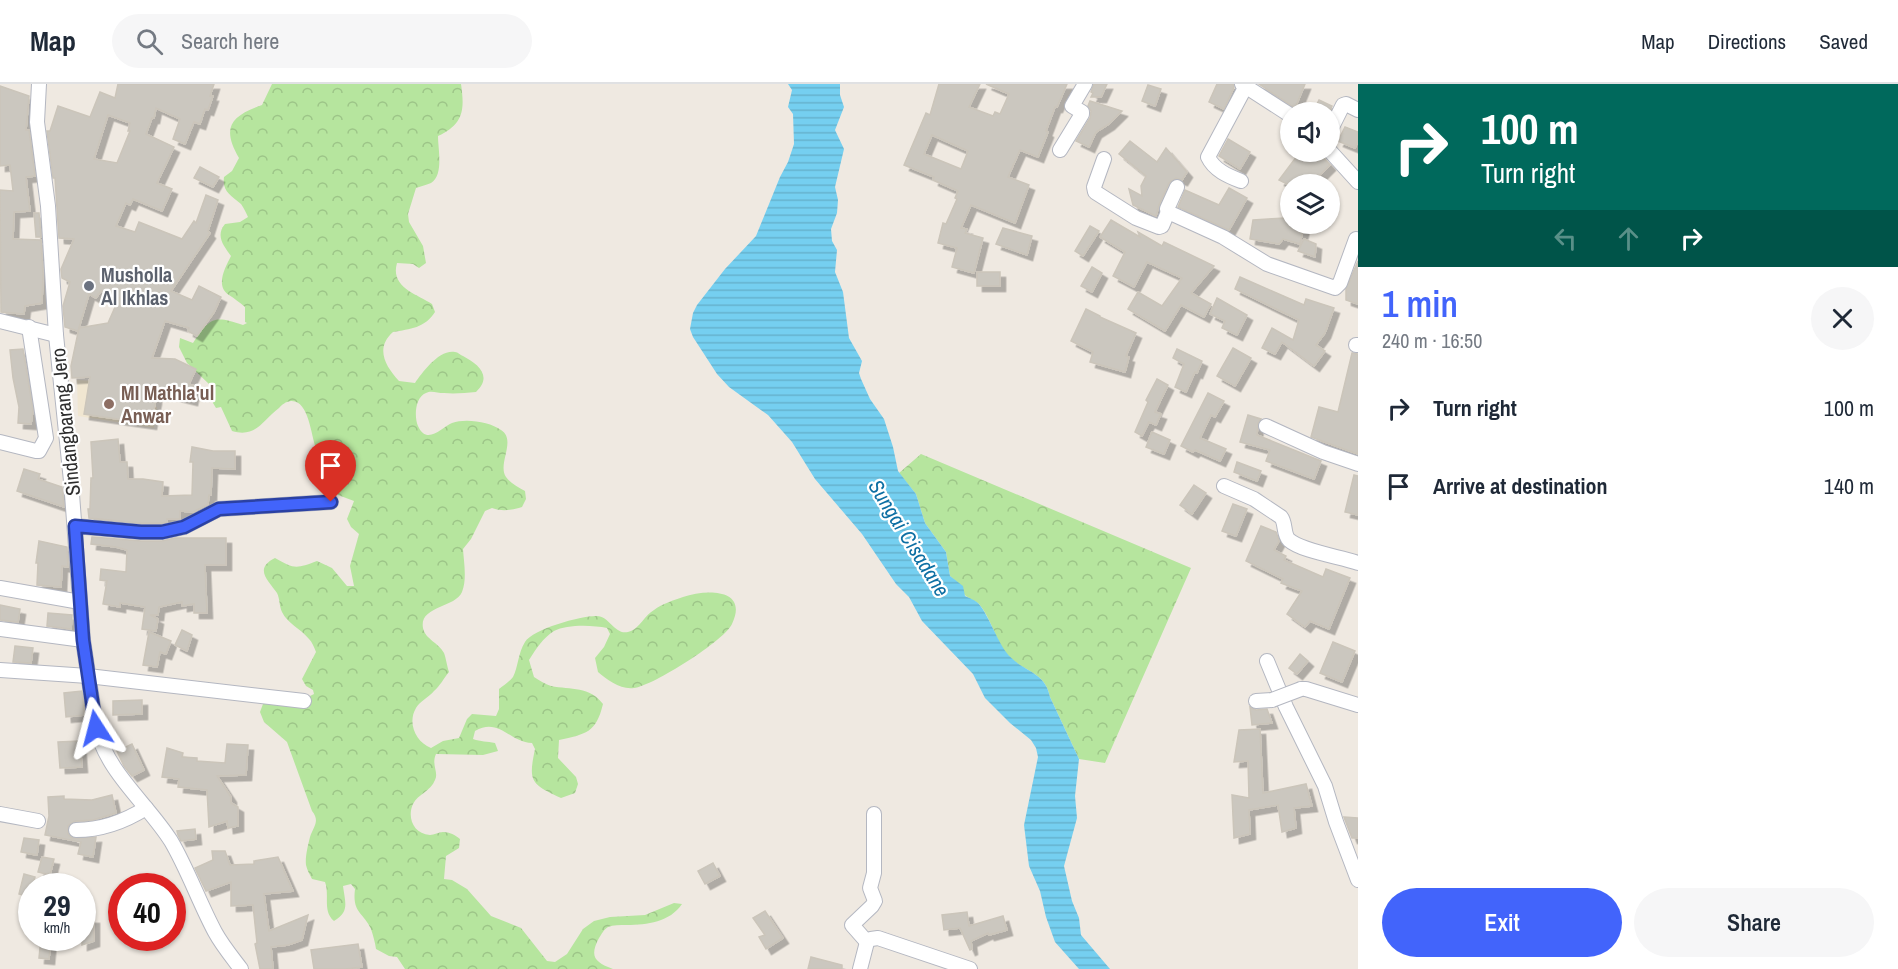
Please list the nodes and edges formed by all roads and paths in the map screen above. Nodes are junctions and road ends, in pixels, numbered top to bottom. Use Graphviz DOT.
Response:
graph roads {
  1 [pos="39,84"];
  2 [pos="1085,84"];
  3 [pos="1244,85"];
  4 [pos="1280,108"];
  5 [pos="1358,110"];
  6 [pos="1340,111"];
  7 [pos="1060,150"];
  8 [pos="1104,159"];
  9 [pos="1340,162"];
  10 [pos="1241,181"];
  11 [pos="1358,182"];
  12 [pos="1177,187"];
  13 [pos="1168,212"];
  14 [pos="1358,240"];
  15 [pos="0,321"];
  16 [pos="29,327"];
  17 [pos="56,335"];
  18 [pos="1266,426"];
  19 [pos="0,442"];
  20 [pos="1358,464"];
  21 [pos="1224,486"];
  22 [pos="331,502"];
  23 [pos="75,526"];
  24 [pos="1358,563"];
  25 [pos="0,588"];
  26 [pos="80,602"];
  27 [pos="0,629"];
  28 [pos="83,640"];
  29 [pos="1267,661"];
  30 [pos="0,670"];
  31 [pos="88,676"];
  32 [pos="0,681"];
  33 [pos="1256,700"];
  34 [pos="304,701"];
  35 [pos="1358,705"];
  36 [pos="146,808"];
  37 [pos="0,814"];
  38 [pos="874,814"];
  39 [pos="38,821"];
  40 [pos="76,830"];
  41 [pos="1358,880"];
  42 [pos="867,942"];
  43 [pos="926,962"];
  44 [pos="241,969"];
  45 [pos="860,969"];
  46 [pos="970,969"];
  1 -- 17 [label="street, Sindangbarang Jero"];
  2 -- 7 [label="street"];
  3 -- 4 [label="street"];
  3 -- 10 [label="street"];
  5 -- 6 [label="street"];
  8 -- 13 [label="street"];
  9 -- 11 [label="street"];
  12 -- 13 [label="street"];
  13 -- 14 [label="street"];
  15 -- 16 [label="street"];
  16 -- 17 [label="street"];
  16 -- 19 [label="street"];
  17 -- 23 [label="street, Sindangbarang Jero"];
  18 -- 20 [label="street"];
  21 -- 24 [label="street"];
  22 -- 23 [label="street"];
  23 -- 26 [label="street, Sindangbarang Jero"];
  25 -- 26 [label="street"];
  26 -- 28 [label="street, Sindangbarang Jero"];
  27 -- 28 [label="street"];
  28 -- 31 [label="street, Sindangbarang Jero"];
  29 -- 41 [label="street"];
  30 -- 31 [label="street"];
  30 -- 32 [label="street"];
  31 -- 34 [label="street"];
  31 -- 36 [label="street, Sindangbarang Jero"];
  33 -- 35 [label="street, bridge"];
  36 -- 40 [label="street"];
  36 -- 44 [label="street, Sindangbarang Jero"];
  37 -- 39 [label="street"];
  38 -- 42 [label="street"];
  42 -- 43 [label="street"];
  42 -- 45 [label="street"];
  43 -- 46 [label="street"];
}
